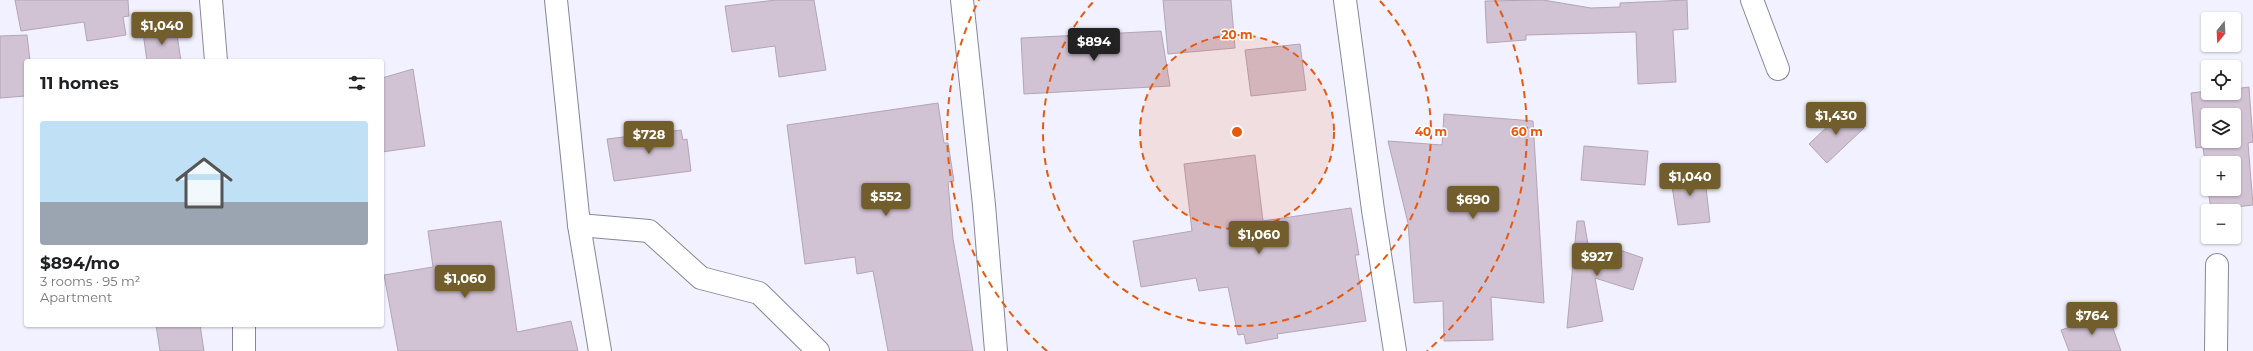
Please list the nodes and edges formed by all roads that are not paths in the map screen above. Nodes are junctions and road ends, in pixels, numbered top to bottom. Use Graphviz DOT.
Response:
graph roads {
  1 [pos="211,0"];
  2 [pos="556,0"];
  3 [pos="962,0"];
  4 [pos="1345,0"];
  5 [pos="1752,0"];
  6 [pos="216,59"];
  7 [pos="1778,69"];
  8 [pos="579,225"];
  9 [pos="2216,265"];
  10 [pos="244,327"];
  11 [pos="244,351"];
  12 [pos="600,351"];
  13 [pos="818,351"];
  14 [pos="996,351"];
  15 [pos="1395,351"];
  16 [pos="2216,351"];
  1 -- 6 [label="street"];
  2 -- 8 [label="street"];
  3 -- 14 [label="street"];
  4 -- 15 [label="street"];
  5 -- 7 [label="street"];
  8 -- 12 [label="street"];
  8 -- 13 [label="street"];
  9 -- 16 [label="street"];
  10 -- 11 [label="street"];
}
